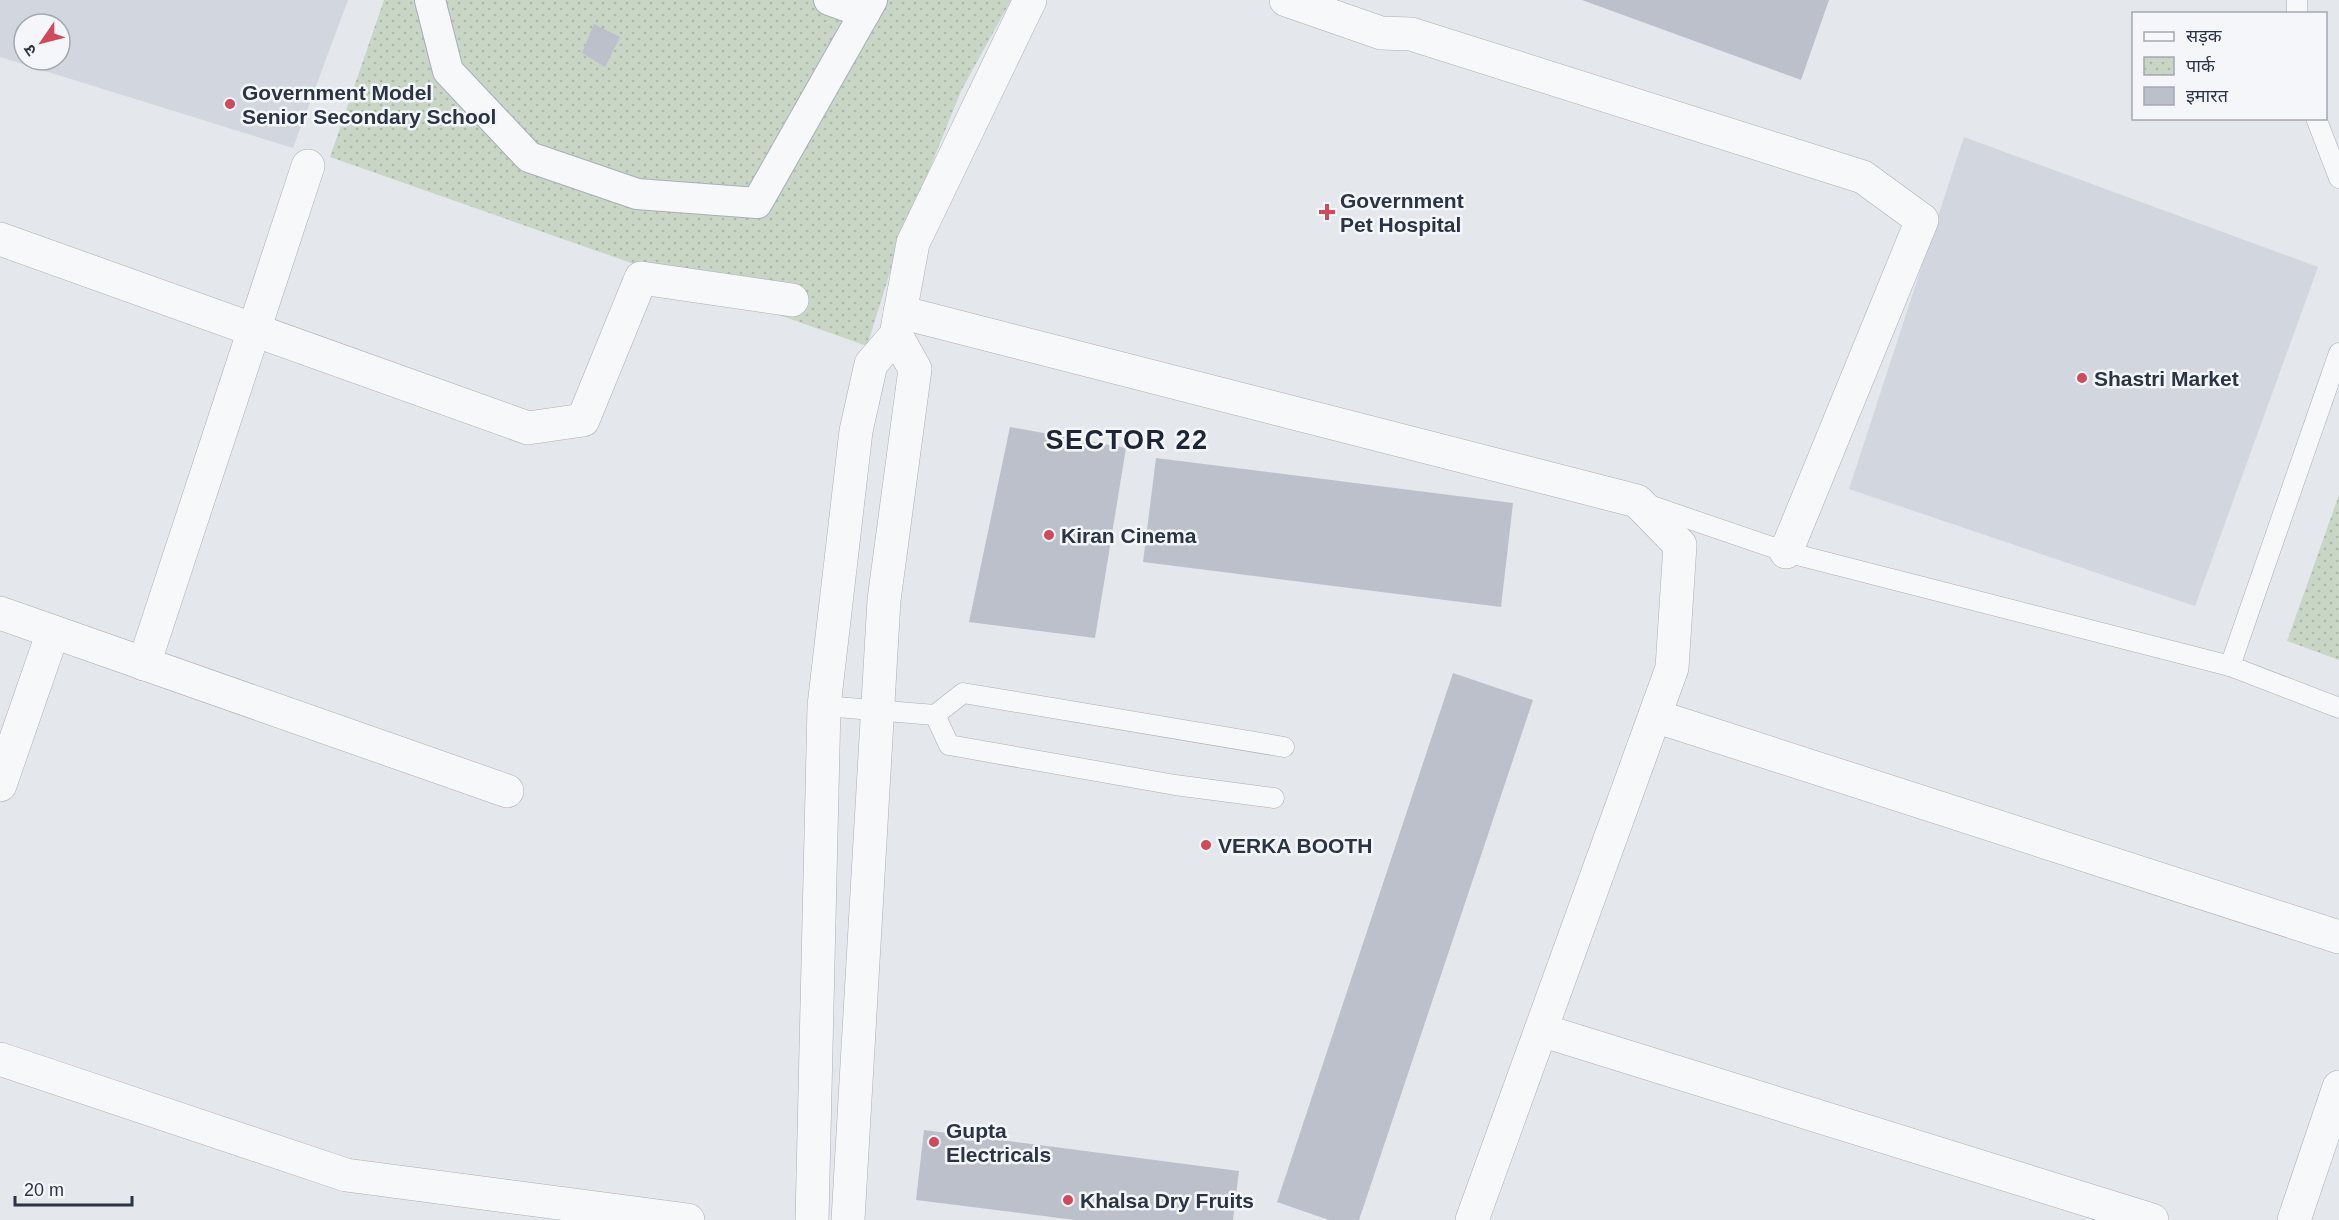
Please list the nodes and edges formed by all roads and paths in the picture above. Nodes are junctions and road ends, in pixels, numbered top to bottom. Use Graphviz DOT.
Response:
graph roads {
  1 [pos="430,0"];
  2 [pos="829,0"];
  3 [pos="1030,0"];
  4 [pos="1286,0"];
  5 [pos="868,6"];
  6 [pos="2317,120"];
  7 [pos="308,166"];
  8 [pos="2339,178"];
  9 [pos="0,239"];
  10 [pos="792,300"];
  11 [pos="898,323"];
  12 [pos="254,329"];
  13 [pos="2339,353"];
  14 [pos="1636,501"];
  15 [pos="1786,552"];
  16 [pos="0,613"];
  17 [pos="53,632"];
  18 [pos="144,664"];
  19 [pos="2230,666"];
  20 [pos="824,706"];
  21 [pos="2339,708"];
  22 [pos="878,710"];
  23 [pos="935,715"];
  24 [pos="1655,716"];
  25 [pos="1284,747"];
  26 [pos="0,785"];
  27 [pos="507,791"];
  28 [pos="1274,798"];
  29 [pos="2339,937"];
  30 [pos="1541,1030"];
  31 [pos="0,1059"];
  32 [pos="2339,1087"];
  33 [pos="688,1220"];
  34 [pos="812,1220"];
  35 [pos="848,1220"];
  36 [pos="1472,1220"];
  37 [pos="2152,1220"];
  38 [pos="2294,1220"];
  1 -- 5 [label="street"];
  2 -- 5 [label="street"];
  3 -- 11 [label="street"];
  4 -- 15 [label="street"];
  6 -- 8 [label="lane"];
  7 -- 12 [label="street"];
  9 -- 12 [label="street"];
  10 -- 12 [label="street"];
  11 -- 14 [label="street"];
  11 -- 20 [label="street"];
  11 -- 22 [label="street"];
  12 -- 18 [label="street"];
  13 -- 19 [label="lane"];
  14 -- 15 [label="lane"];
  14 -- 24 [label="street"];
  15 -- 19 [label="lane"];
  16 -- 17 [label="street"];
  17 -- 18 [label="street"];
  17 -- 26 [label="street"];
  18 -- 27 [label="street"];
  19 -- 21 [label="lane"];
  20 -- 22 [label="lane"];
  20 -- 34 [label="street"];
  22 -- 23 [label="lane"];
  22 -- 35 [label="street"];
  23 -- 25 [label="lane"];
  23 -- 28 [label="lane"];
  24 -- 29 [label="street"];
  24 -- 30 [label="street"];
  30 -- 36 [label="street"];
  30 -- 37 [label="street"];
  31 -- 33 [label="street"];
  32 -- 38 [label="street"];
}
